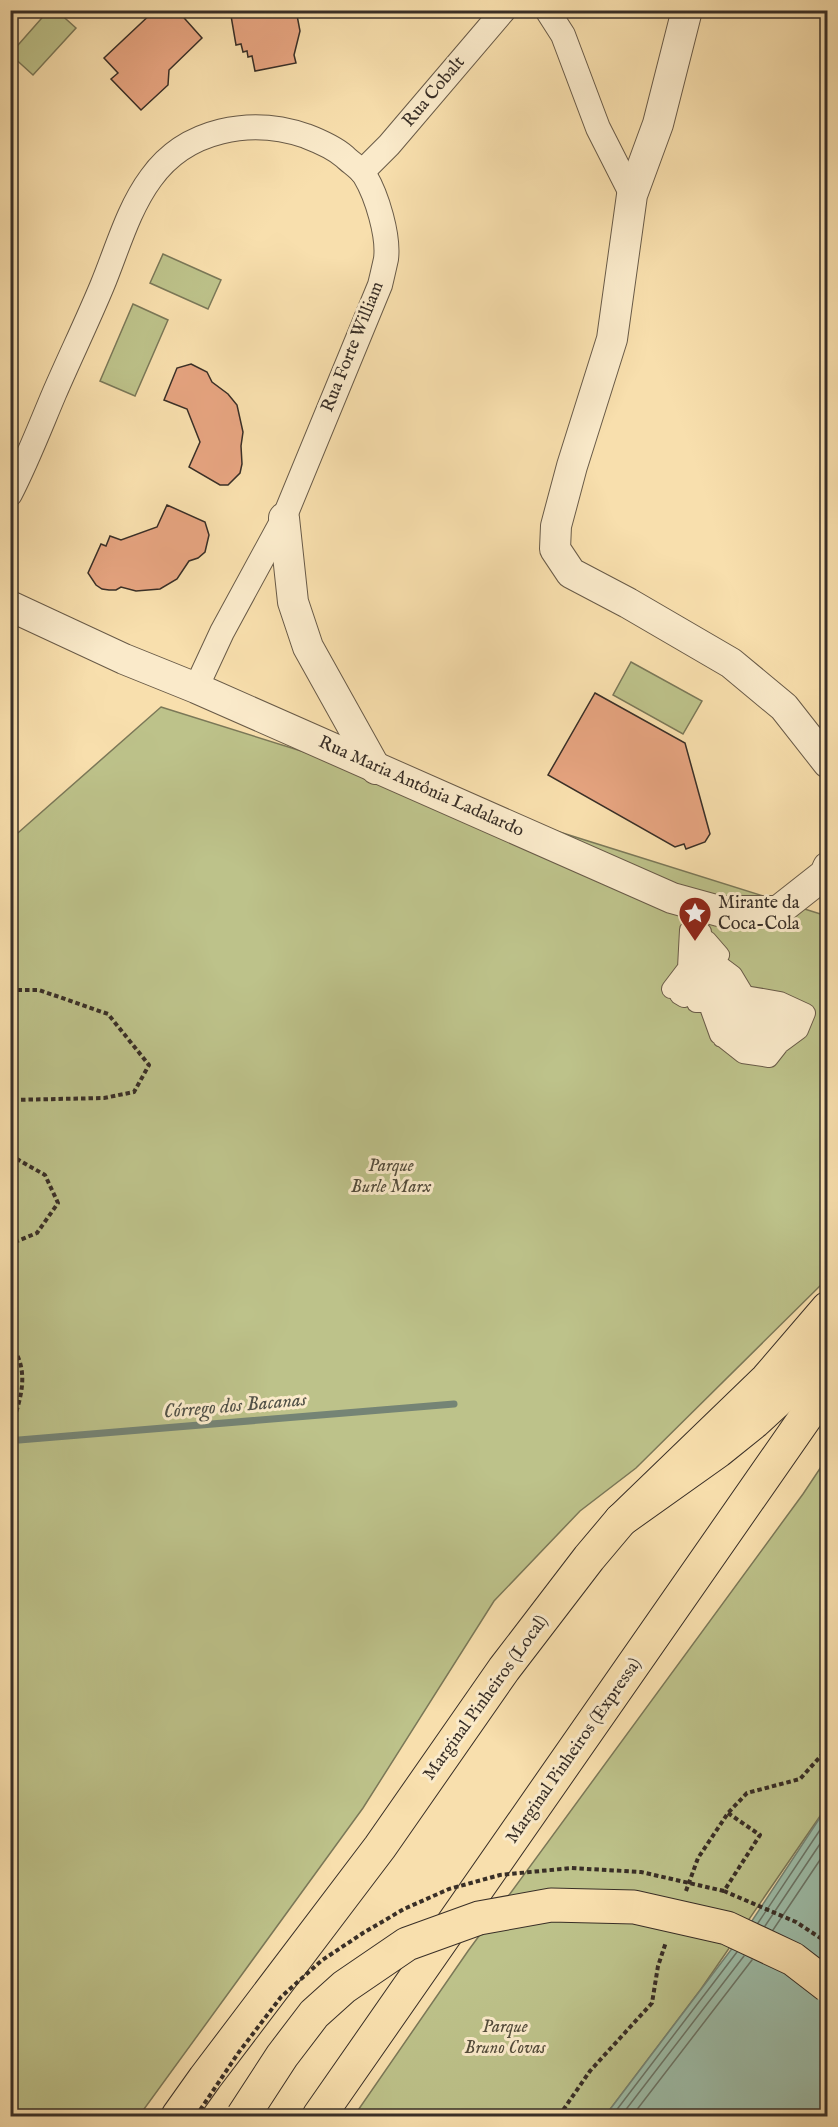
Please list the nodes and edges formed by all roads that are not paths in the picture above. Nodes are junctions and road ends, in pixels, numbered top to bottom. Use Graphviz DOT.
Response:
graph roads {
  1 [pos="504,10"];
  2 [pos="547,10"];
  3 [pos="687,10"];
  4 [pos="362,172"];
  5 [pos="632,195"];
  6 [pos="10,494"];
  7 [pos="284,518"];
  8 [pos="10,606"];
  9 [pos="196,688"];
  10 [pos="828,763"];
  11 [pos="376,769"];
  12 [pos="828,867"];
  13 [pos="671,989"];
  14 [pos="730,1026"];
  15 [pos="828,1308"];
  16 [pos="828,1354"];
  17 [pos="828,1385"];
  18 [pos="621,1520"];
  19 [pos="828,1986"];
  20 [pos="178,2116"];
  21 [pos="243,2116"];
  22 [pos="320,2116"];
  1 -- 4 [label="street, Rua Cobalt"];
  2 -- 5 [label="street"];
  3 -- 5 [label="street"];
  4 -- 6 [label="street, Rua Forte William"];
  4 -- 7 [label="street, Rua Forte William"];
  5 -- 10 [label="street"];
  7 -- 9 [label="street, Rua Forte William"];
  7 -- 11 [label="street"];
  8 -- 9 [label="street, Rua Maria Antônia Ladalardo"];
  9 -- 11 [label="street, Rua Maria Antônia Ladalardo"];
  11 -- 12 [label="street, Rua Maria Antônia Ladalardo"];
  13 -- 14 [label="street"];
  14 -- 14 [label="street"];
  15 -- 18 [label="main road, Marginal Pinheiros (Local)"];
  16 -- 18 [label="main road"];
  17 -- 22 [label="main road, Marginal Pinheiros (Expressa)"];
  18 -- 20 [label="main road, Marginal Pinheiros (Local)"];
  19 -- 21 [label="main road, bridge"];
}
